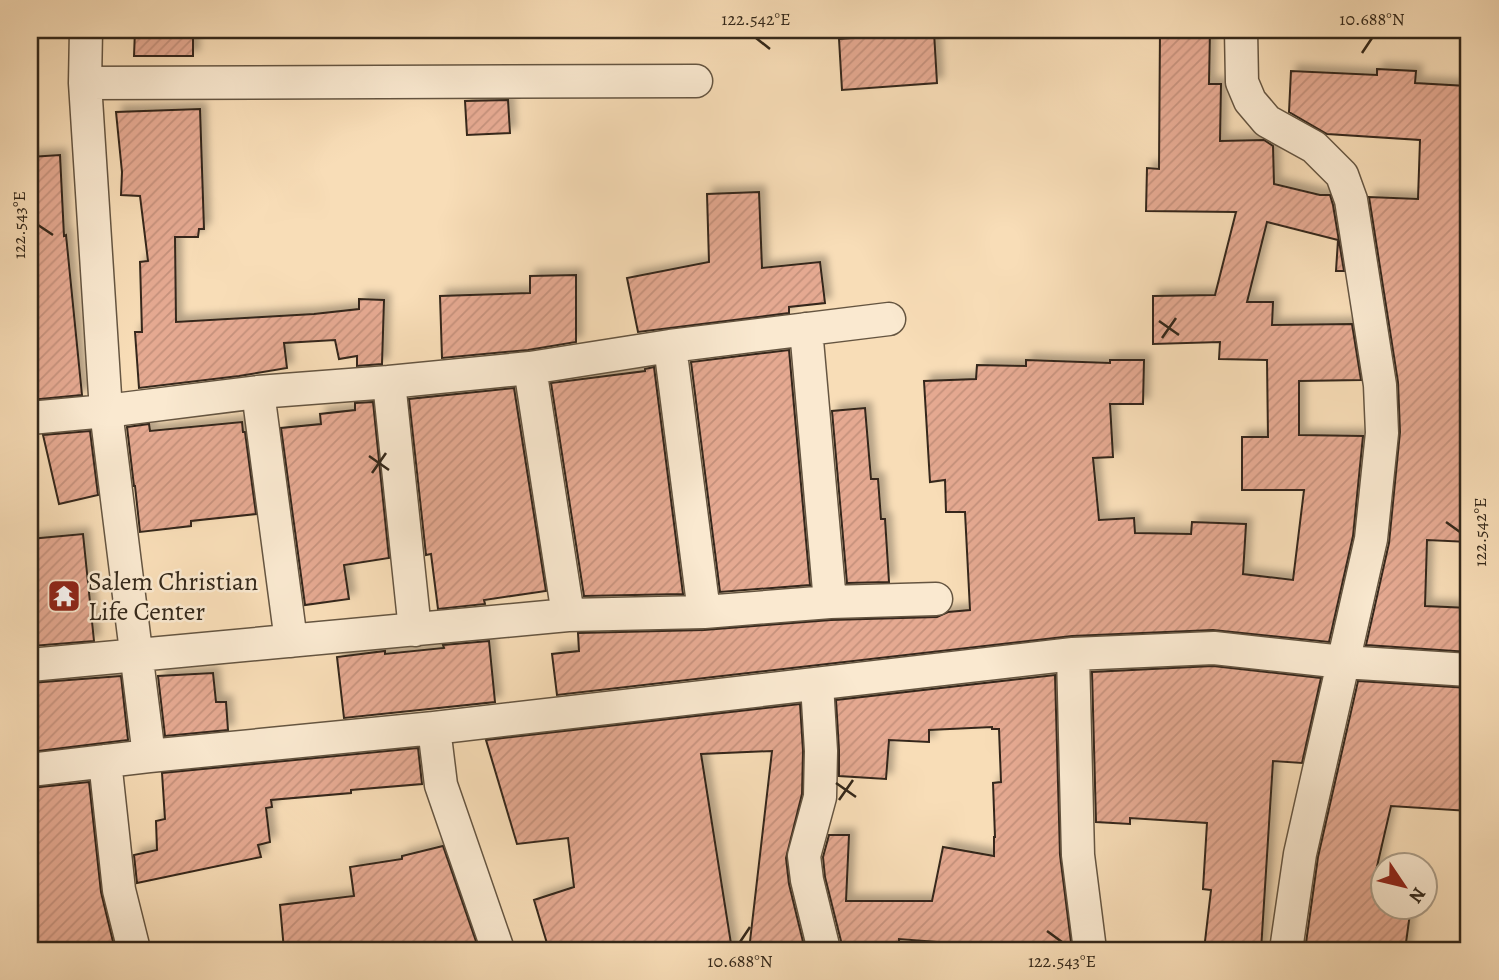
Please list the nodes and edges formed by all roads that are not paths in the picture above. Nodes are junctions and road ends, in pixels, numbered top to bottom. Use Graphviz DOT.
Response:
graph roads {
  1 [pos="86,30"];
  2 [pos="1241,30"];
  3 [pos="695,81"];
  4 [pos="85,83"];
  5 [pos="889,319"];
  6 [pos="806,329"];
  7 [pos="670,346"];
  8 [pos="530,368"];
  9 [pos="390,382"];
  10 [pos="258,392"];
  11 [pos="106,411"];
  12 [pos="30,418"];
  13 [pos="936,599"];
  14 [pos="830,603"];
  15 [pos="704,612"];
  16 [pos="568,615"];
  17 [pos="415,630"];
  18 [pos="291,641"];
  19 [pos="1073,654"];
  20 [pos="136,655"];
  21 [pos="1343,662"];
  22 [pos="30,664"];
  23 [pos="1469,670"];
  24 [pos="817,684"];
  25 [pos="434,727"];
  26 [pos="149,756"];
  27 [pos="105,761"];
  28 [pos="30,770"];
  29 [pos="134,950"];
  30 [pos="498,950"];
  31 [pos="824,950"];
  32 [pos="1090,950"];
  33 [pos="1286,950"];
  1 -- 4 [label="street"];
  2 -- 21 [label="street"];
  3 -- 4 [label="street"];
  4 -- 11 [label="street"];
  5 -- 6 [label="street"];
  6 -- 7 [label="street"];
  6 -- 14 [label="street"];
  7 -- 8 [label="street"];
  7 -- 15 [label="street"];
  8 -- 9 [label="street"];
  8 -- 16 [label="street"];
  9 -- 10 [label="street"];
  9 -- 17 [label="street"];
  10 -- 11 [label="street"];
  10 -- 18 [label="street"];
  11 -- 12 [label="street"];
  11 -- 20 [label="street"];
  13 -- 14 [label="street"];
  14 -- 15 [label="street"];
  15 -- 16 [label="street"];
  16 -- 17 [label="street"];
  17 -- 18 [label="street"];
  18 -- 20 [label="street"];
  19 -- 21 [label="street"];
  19 -- 24 [label="street"];
  19 -- 32 [label="street"];
  20 -- 22 [label="street"];
  20 -- 26 [label="street"];
  21 -- 23 [label="street"];
  21 -- 33 [label="street"];
  24 -- 25 [label="street"];
  24 -- 31 [label="street"];
  25 -- 26 [label="street"];
  25 -- 30 [label="street"];
  26 -- 27 [label="street"];
  27 -- 28 [label="street"];
  27 -- 29 [label="street"];
}
